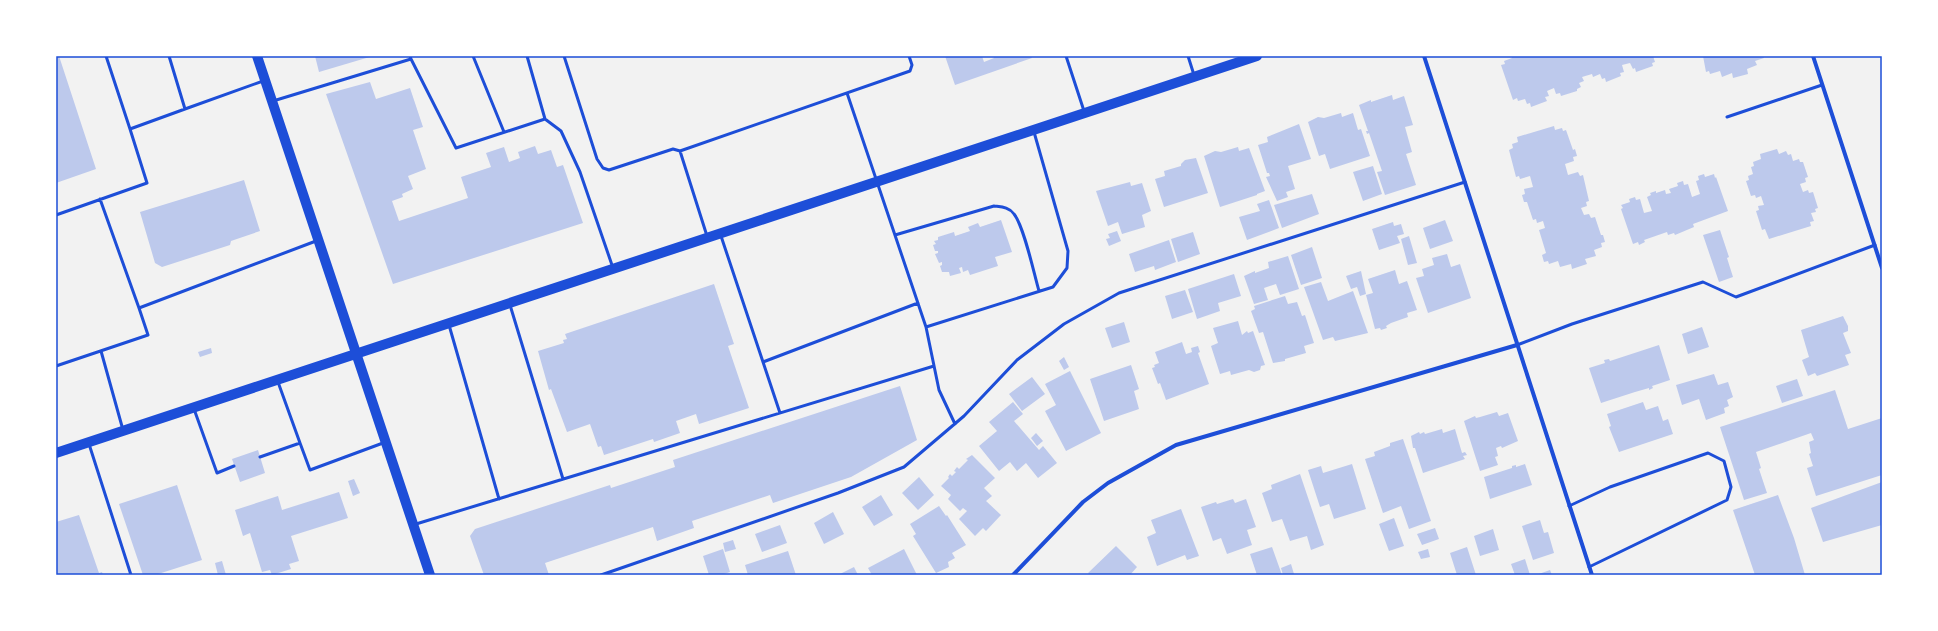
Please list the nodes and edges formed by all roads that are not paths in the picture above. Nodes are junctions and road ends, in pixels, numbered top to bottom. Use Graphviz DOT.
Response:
graph roads {
  1 [pos="106,56"];
  2 [pos="169,56"];
  3 [pos="257,56"];
  4 [pos="473,56"];
  5 [pos="527,56"];
  6 [pos="564,56"];
  7 [pos="909,56"];
  8 [pos="1066,56"];
  9 [pos="1188,56"];
  10 [pos="1257,56"];
  11 [pos="1424,56"];
  12 [pos="1813,56"];
  13 [pos="410,58"];
  14 [pos="1194,77"];
  15 [pos="265,81"];
  16 [pos="1822,85"];
  17 [pos="847,93"];
  18 [pos="272,101"];
  19 [pos="185,109"];
  20 [pos="1085,113"];
  21 [pos="1727,117"];
  22 [pos="546,119"];
  23 [pos="130,129"];
  24 [pos="1034,130"];
  25 [pos="504,132"];
  26 [pos="680,151"];
  27 [pos="878,182"];
  28 [pos="1465,182"];
  29 [pos="100,200"];
  30 [pos="56,215"];
  31 [pos="720,234"];
  32 [pos="896,235"];
  33 [pos="708,238"];
  34 [pos="318,241"];
  35 [pos="1875,245"];
  36 [pos="1882,268"];
  37 [pos="614,269"];
  38 [pos="1039,291"];
  39 [pos="918,303"];
  40 [pos="509,304"];
  41 [pos="139,308"];
  42 [pos="448,324"];
  43 [pos="926,328"];
  44 [pos="1518,345"];
  45 [pos="100,351"];
  46 [pos="356,354"];
  47 [pos="763,362"];
  48 [pos="56,366"];
  49 [pos="934,366"];
  50 [pos="277,380"];
  51 [pos="193,408"];
  52 [pos="780,413"];
  53 [pos="955,424"];
  54 [pos="123,430"];
  55 [pos="88,442"];
  56 [pos="300,443"];
  57 [pos="385,443"];
  58 [pos="56,452"];
  59 [pos="260,457"];
  60 [pos="234,466"];
  61 [pos="563,479"];
  62 [pos="499,499"];
  63 [pos="1569,506"];
  64 [pos="413,525"];
  65 [pos="1589,567"];
  66 [pos="131,575"];
  67 [pos="430,575"];
  68 [pos="601,575"];
  69 [pos="1013,575"];
  70 [pos="1592,575"];
  1 -- 23 [label="lane"];
  2 -- 19 [label="lane"];
  3 -- 15 [label="main road"];
  4 -- 25 [label="lane"];
  5 -- 22 [label="lane"];
  6 -- 26 [label="lane"];
  7 -- 17 [label="lane"];
  8 -- 20 [label="lane"];
  9 -- 14 [label="lane"];
  10 -- 14 [label="main road"];
  11 -- 28 [label="street"];
  12 -- 16 [label="street"];
  13 -- 18 [label="lane"];
  13 -- 25 [label="lane"];
  14 -- 20 [label="main road"];
  15 -- 18 [label="main road"];
  15 -- 19 [label="lane"];
  16 -- 21 [label="lane"];
  16 -- 35 [label="street"];
  17 -- 26 [label="lane"];
  17 -- 27 [label="lane"];
  18 -- 34 [label="main road"];
  19 -- 23 [label="lane"];
  20 -- 24 [label="main road"];
  22 -- 25 [label="lane"];
  22 -- 37 [label="lane"];
  23 -- 29 [label="lane"];
  24 -- 27 [label="main road"];
  24 -- 38 [label="lane"];
  26 -- 33 [label="lane"];
  27 -- 31 [label="main road"];
  27 -- 32 [label="lane"];
  28 -- 44 [label="street"];
  28 -- 53 [label="lane"];
  29 -- 30 [label="lane"];
  29 -- 41 [label="lane"];
  31 -- 33 [label="main road"];
  31 -- 47 [label="lane"];
  32 -- 38 [label="lane"];
  32 -- 39 [label="lane"];
  33 -- 37 [label="main road"];
  34 -- 41 [label="lane"];
  34 -- 46 [label="main road"];
  35 -- 36 [label="street"];
  35 -- 44 [label="lane"];
  37 -- 40 [label="main road"];
  38 -- 43 [label="lane"];
  39 -- 43 [label="lane"];
  39 -- 47 [label="lane"];
  40 -- 42 [label="main road"];
  40 -- 61 [label="lane"];
  41 -- 45 [label="lane"];
  42 -- 46 [label="main road"];
  42 -- 62 [label="lane"];
  43 -- 49 [label="lane"];
  44 -- 63 [label="street"];
  44 -- 69 [label="street"];
  45 -- 48 [label="lane"];
  45 -- 54 [label="lane"];
  46 -- 50 [label="main road"];
  46 -- 57 [label="main road"];
  47 -- 52 [label="lane"];
  49 -- 52 [label="lane"];
  49 -- 53 [label="lane"];
  50 -- 51 [label="main road"];
  50 -- 56 [label="lane"];
  51 -- 54 [label="main road"];
  51 -- 60 [label="lane"];
  52 -- 61 [label="lane"];
  53 -- 68 [label="lane"];
  54 -- 55 [label="main road"];
  55 -- 58 [label="main road"];
  55 -- 66 [label="lane"];
  56 -- 57 [label="lane"];
  56 -- 59 [label="lane"];
  57 -- 64 [label="main road"];
  61 -- 62 [label="lane"];
  62 -- 64 [label="lane"];
  63 -- 65 [label="street"];
  63 -- 65 [label="lane"];
  64 -- 67 [label="main road"];
  65 -- 70 [label="street"];
}
